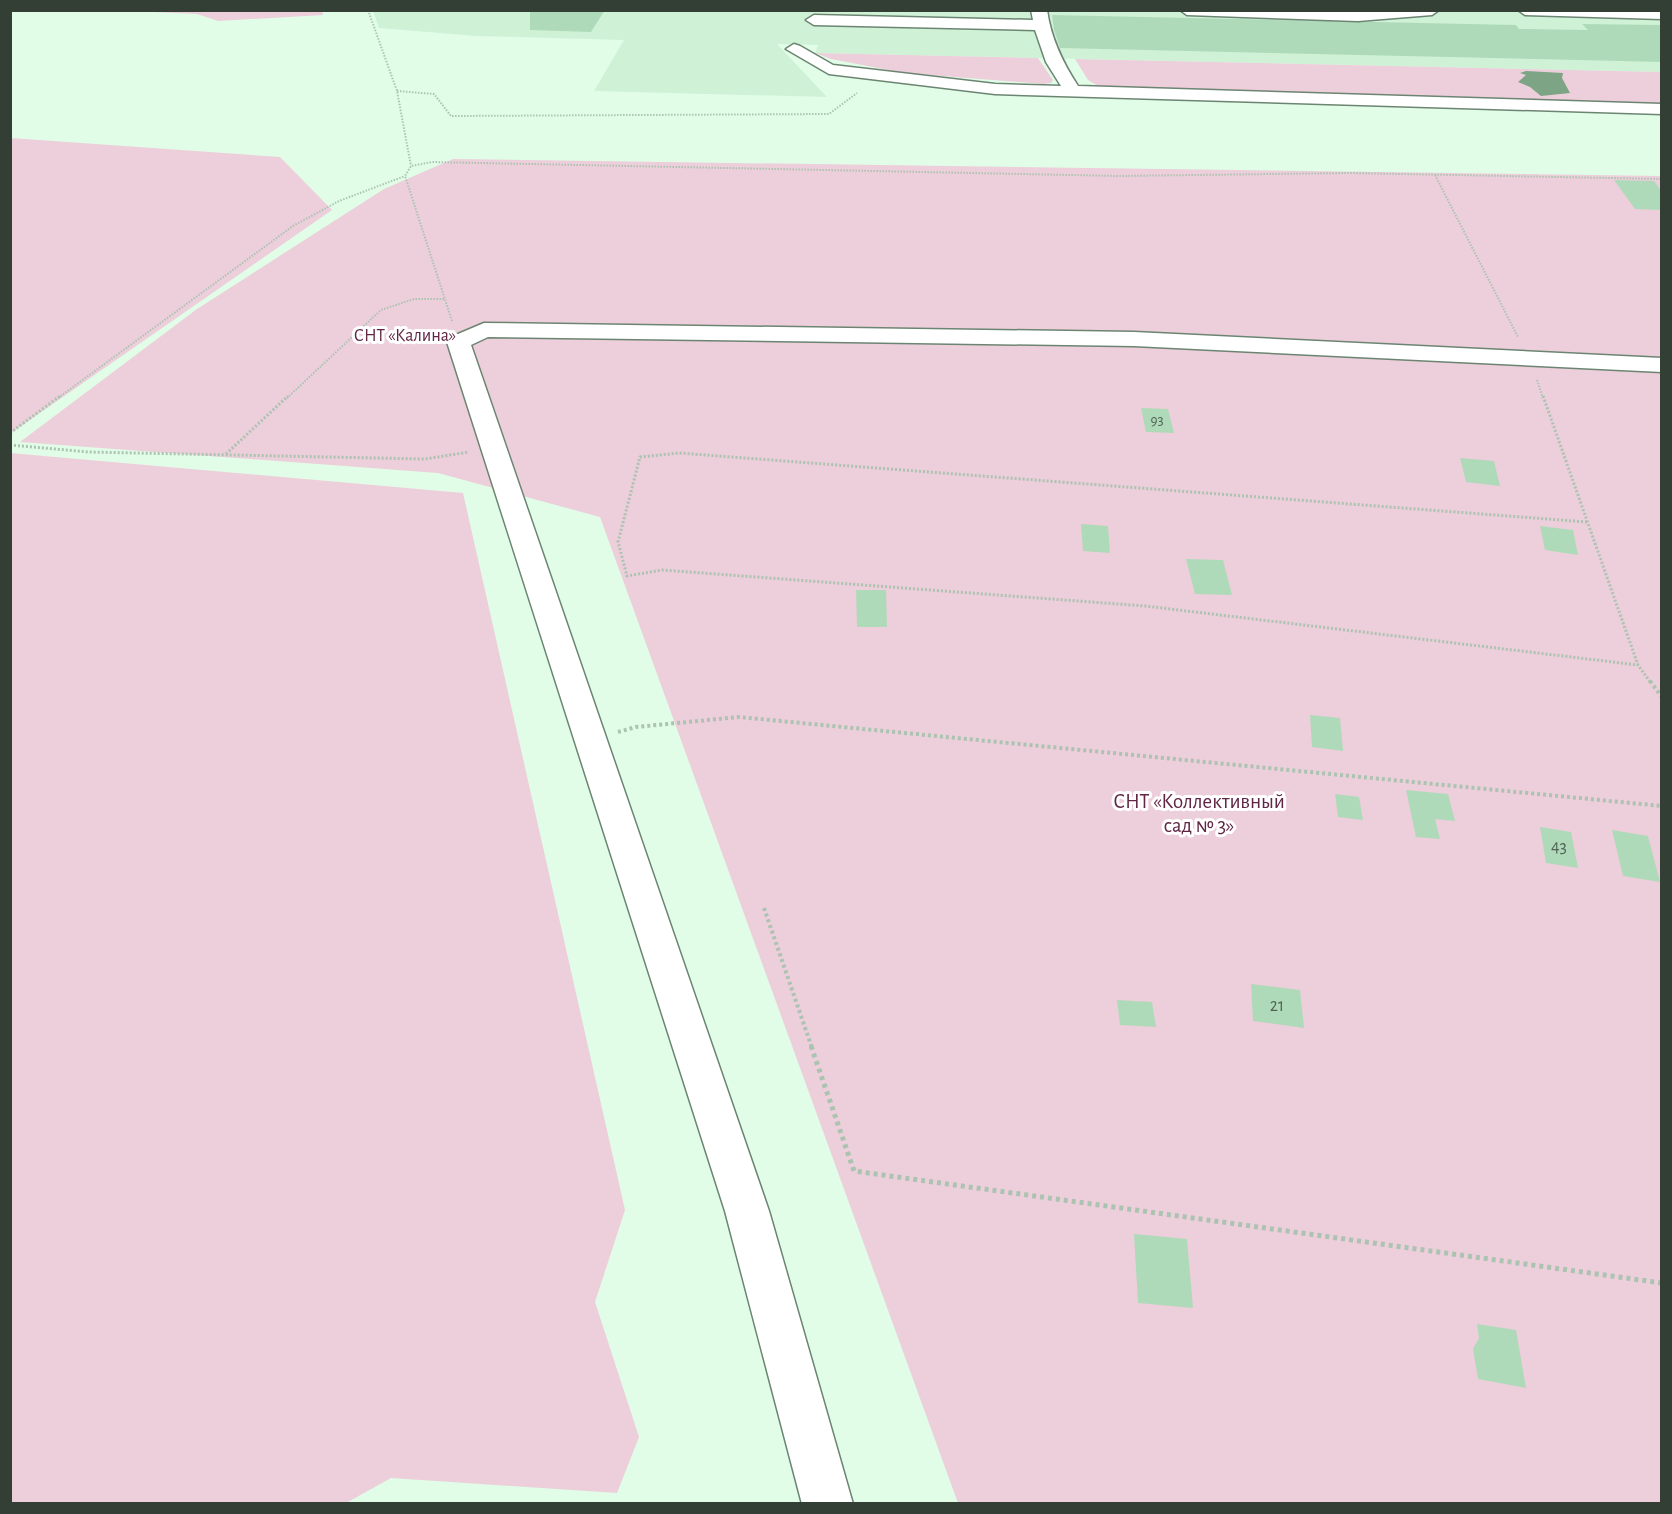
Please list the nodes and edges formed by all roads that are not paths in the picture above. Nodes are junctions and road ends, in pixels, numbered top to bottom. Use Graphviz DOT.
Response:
graph roads {
  1 [pos="1187,10"];
  2 [pos="1432,10"];
  3 [pos="1525,10"];
  4 [pos="1662,14"];
  5 [pos="1040,18"];
  6 [pos="814,20"];
  7 [pos="794,49"];
  8 [pos="1073,91"];
  9 [pos="1662,109"];
  10 [pos="1662,365"];
  11 [pos="828,1503"];
  1 -- 2 [label="street"];
  3 -- 4 [label="street"];
  5 -- 6 [label="street"];
  5 -- 8 [label="street"];
  7 -- 8 [label="street"];
  8 -- 9 [label="street"];
  10 -- 11 [label="street"];
}
